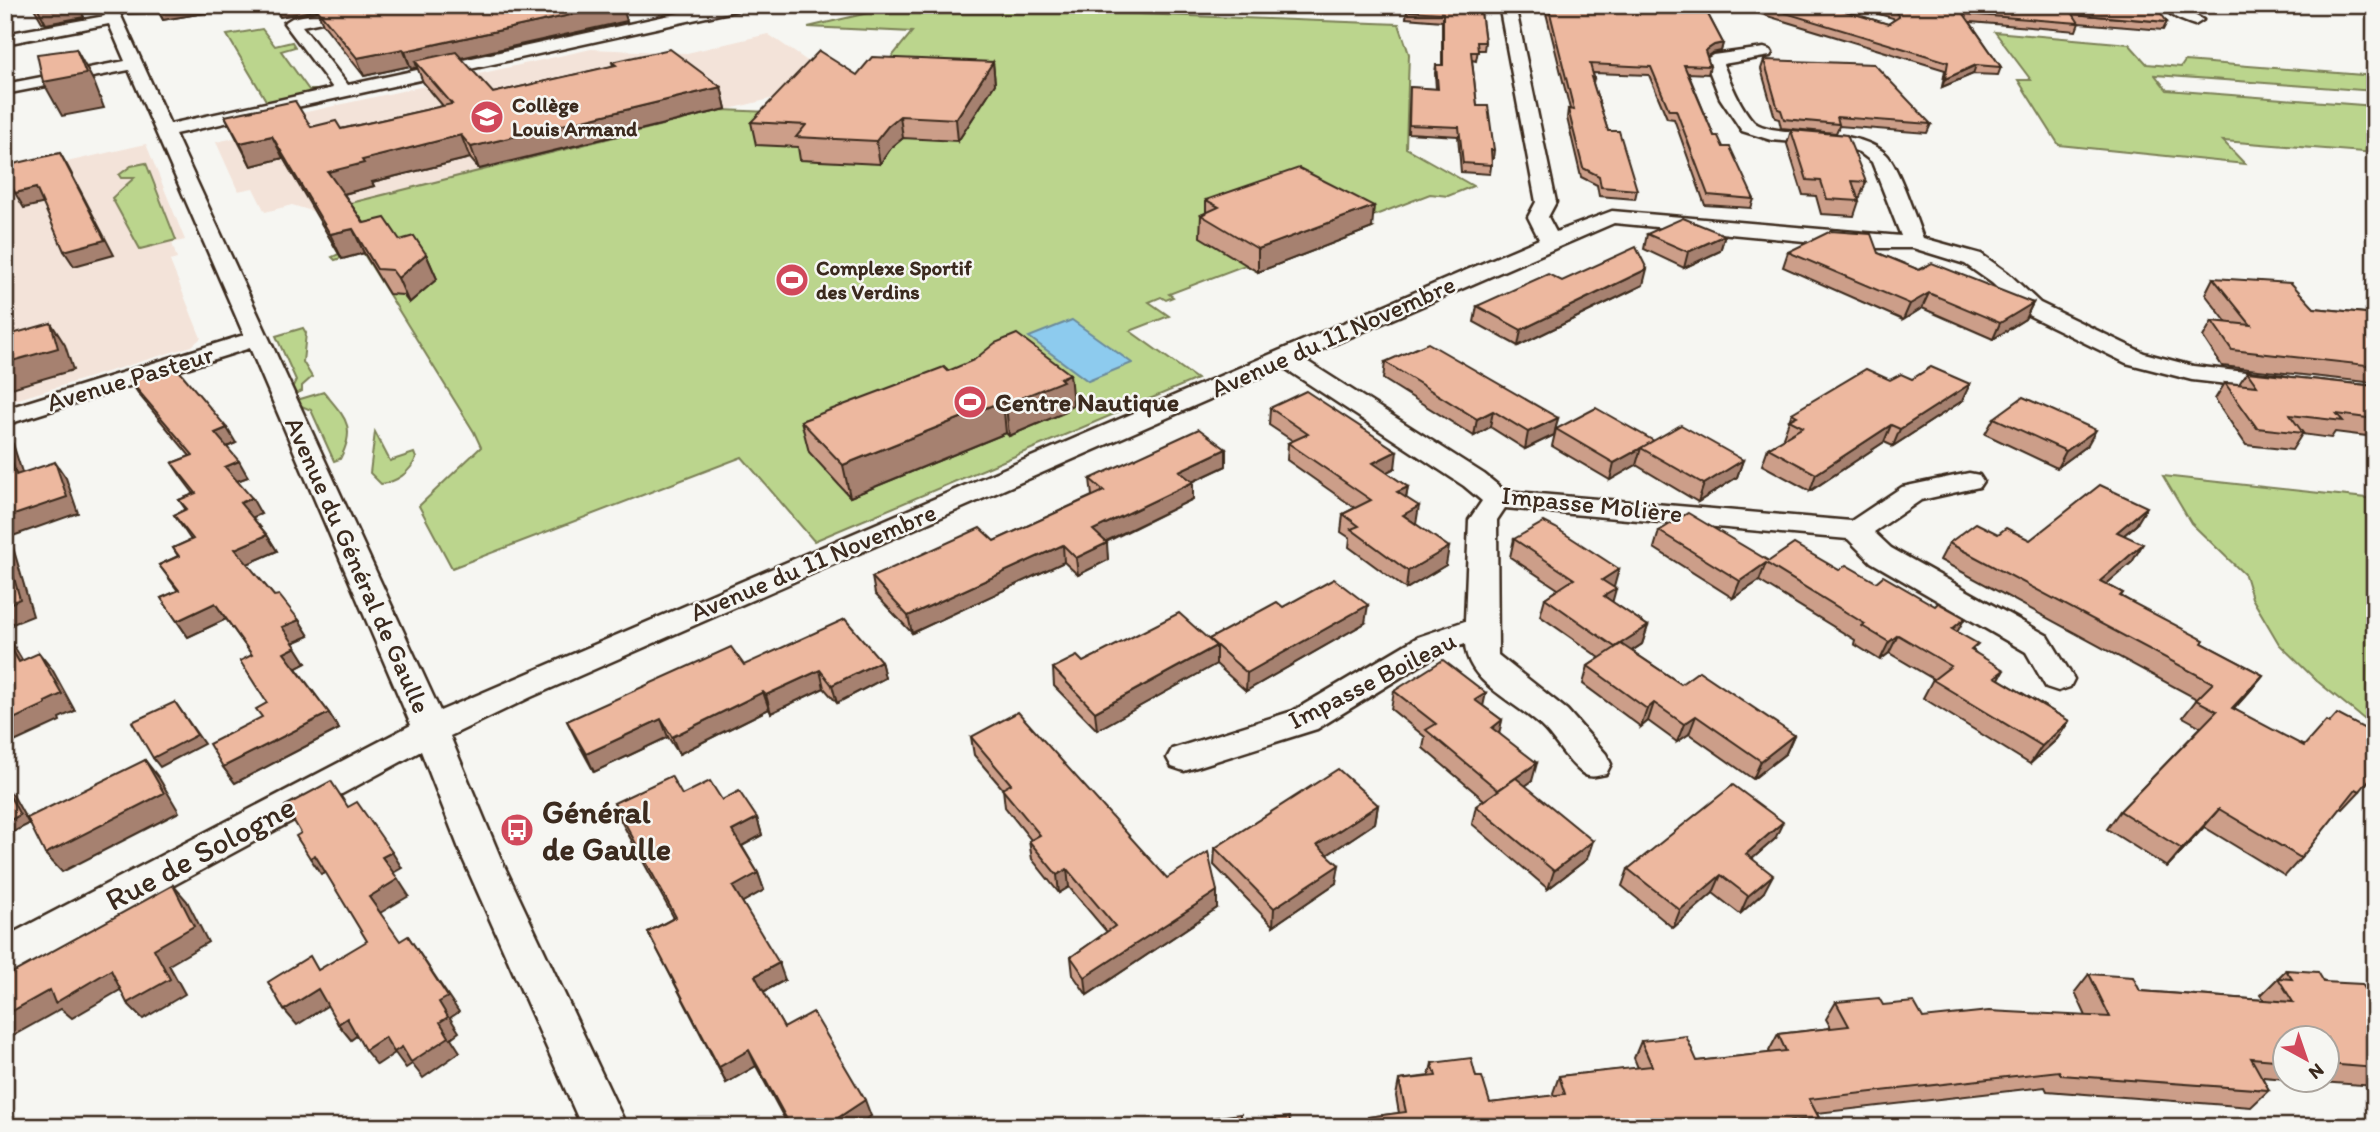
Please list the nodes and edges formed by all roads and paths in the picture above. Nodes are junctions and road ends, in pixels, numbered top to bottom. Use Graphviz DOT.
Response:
graph roads {
  1 [pos="383,5"];
  2 [pos="738,5"];
  3 [pos="1507,5"];
  4 [pos="2169,5"];
  5 [pos="688,10"];
  6 [pos="111,12"];
  7 [pos="2195,20"];
  8 [pos="5,39"];
  9 [pos="1765,53"];
  10 [pos="134,64"];
  11 [pos="5,89"];
  12 [pos="344,92"];
  13 [pos="163,131"];
  14 [pos="1546,202"];
  15 [pos="1593,224"];
  16 [pos="1551,242"];
  17 [pos="1914,242"];
  18 [pos="255,340"];
  19 [pos="1284,357"];
  20 [pos="2296,385"];
  21 [pos="5,417"];
  22 [pos="1969,481"];
  23 [pos="1497,499"];
  24 [pos="1856,531"];
  25 [pos="1480,627"];
  26 [pos="2058,679"];
  27 [pos="431,730"];
  28 [pos="1184,758"];
  29 [pos="1594,764"];
  30 [pos="5,957"];
  31 [pos="605,1127"];
  1 -- 12 [label="street"];
  2 -- 5 [label="street"];
  3 -- 14 [label="street"];
  4 -- 7 [label="street"];
  5 -- 12 [label="street"];
  6 -- 8 [label="street"];
  6 -- 10 [label="street, Avenue du Général de Gaulle"];
  9 -- 17 [label="street"];
  10 -- 11 [label="street"];
  10 -- 13 [label="street, Avenue du Général de Gaulle"];
  12 -- 13 [label="street"];
  13 -- 18 [label="street, Avenue du Général de Gaulle"];
  14 -- 15 [label="street"];
  14 -- 16 [label="street"];
  15 -- 16 [label="street, Avenue du 11 Novembre"];
  15 -- 17 [label="street, Avenue du 11 Novembre"];
  16 -- 19 [label="street, Avenue du 11 Novembre"];
  17 -- 20 [label="street, Avenue du 11 Novembre"];
  18 -- 21 [label="street, Avenue Pasteur"];
  18 -- 27 [label="street, Avenue du Général de Gaulle"];
  19 -- 23 [label="street, Impasse Molière"];
  19 -- 27 [label="street, Avenue du 11 Novembre"];
  22 -- 24 [label="street"];
  23 -- 24 [label="street, Impasse Molière"];
  23 -- 25 [label="street, Impasse Boileau"];
  24 -- 26 [label="street"];
  25 -- 28 [label="street, Impasse Boileau"];
  25 -- 29 [label="street, Impasse Boileau"];
  27 -- 30 [label="street, Rue de Sologne"];
  27 -- 31 [label="street, Avenue du Général de Gaulle"];
}
